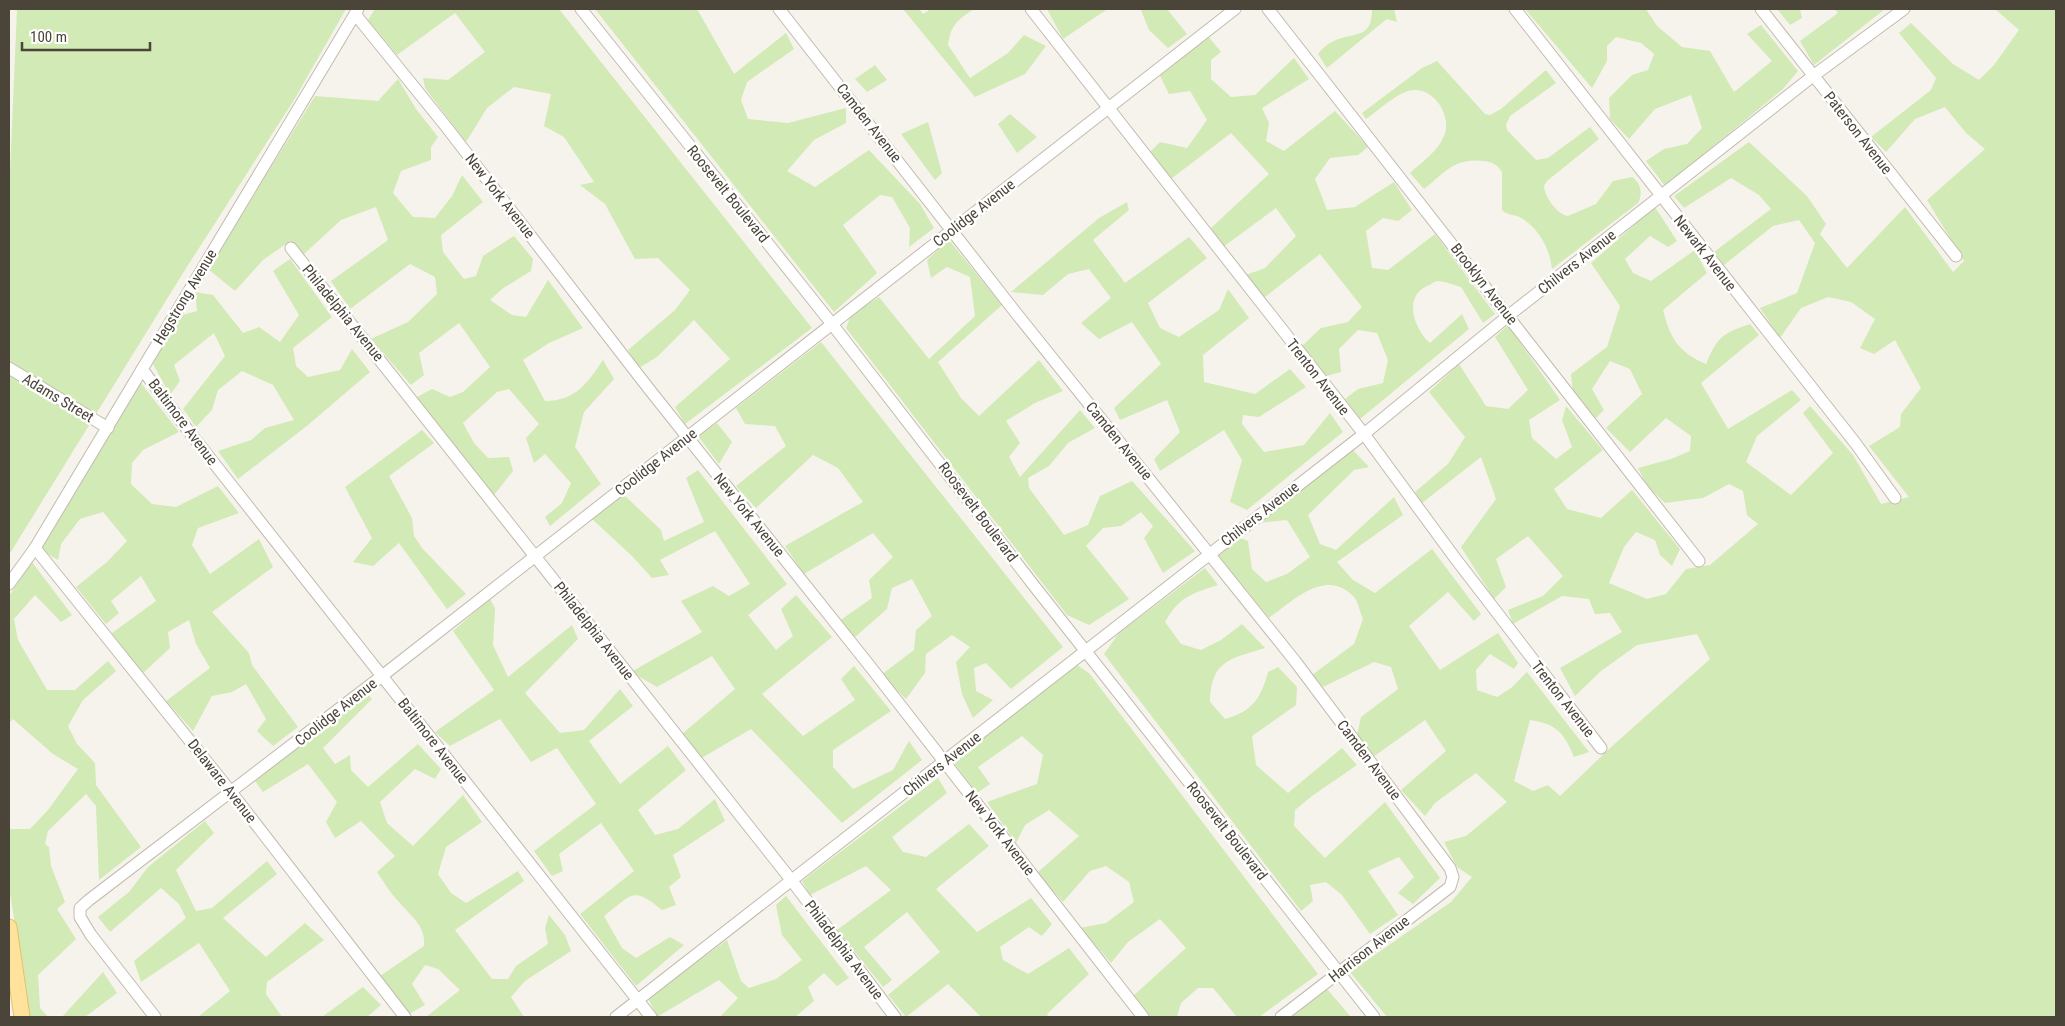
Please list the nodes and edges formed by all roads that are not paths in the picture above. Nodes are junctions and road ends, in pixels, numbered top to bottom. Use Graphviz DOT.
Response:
graph roads {
  1 [pos="581,9"];
  2 [pos="779,9"];
  3 [pos="1031,9"];
  4 [pos="1235,9"];
  5 [pos="1268,9"];
  6 [pos="1515,9"];
  7 [pos="1762,9"];
  8 [pos="1904,9"];
  9 [pos="356,11"];
  10 [pos="1813,76"];
  11 [pos="1107,109"];
  12 [pos="1661,197"];
  13 [pos="953,230"];
  14 [pos="291,248"];
  15 [pos="1956,256"];
  16 [pos="1508,316"];
  17 [pos="832,324"];
  18 [pos="9,368"];
  19 [pos="142,369"];
  20 [pos="108,428"];
  21 [pos="1364,434"];
  22 [pos="687,438"];
  23 [pos="1895,498"];
  24 [pos="35,548"];
  25 [pos="1209,554"];
  26 [pos="536,556"];
  27 [pos="1699,560"];
  28 [pos="9,584"];
  29 [pos="1086,650"];
  30 [pos="382,676"];
  31 [pos="1601,748"];
  32 [pos="945,762"];
  33 [pos="231,792"];
  34 [pos="1453,878"];
  35 [pos="792,881"];
  36 [pos="9,927"];
  37 [pos="1338,973"];
  38 [pos="638,1000"];
  39 [pos="22,1017"];
  40 [pos="155,1017"];
  41 [pos="405,1017"];
  42 [pos="616,1017"];
  43 [pos="651,1017"];
  44 [pos="894,1017"];
  45 [pos="1143,1017"];
  46 [pos="1281,1017"];
  47 [pos="1374,1017"];
  1 -- 17 [label="street, Roosevelt Boulevard"];
  2 -- 13 [label="street, Camden Avenue"];
  3 -- 11 [label="street, Trenton Avenue"];
  4 -- 11 [label="street, Coolidge Avenue"];
  5 -- 16 [label="street, Brooklyn Avenue"];
  6 -- 12 [label="street, Newark Avenue"];
  7 -- 10 [label="street, Paterson Avenue"];
  8 -- 10 [label="street, Chilvers Avenue"];
  9 -- 19 [label="street, Hegstrong Avenue"];
  9 -- 22 [label="street, New York Avenue"];
  10 -- 12 [label="street, Chilvers Avenue"];
  10 -- 15 [label="street, Paterson Avenue"];
  11 -- 13 [label="street, Coolidge Avenue"];
  11 -- 21 [label="street, Trenton Avenue"];
  12 -- 16 [label="street, Chilvers Avenue"];
  12 -- 23 [label="street, Newark Avenue"];
  13 -- 17 [label="street, Coolidge Avenue"];
  13 -- 25 [label="street, Camden Avenue"];
  14 -- 26 [label="street, Philadelphia Avenue"];
  16 -- 21 [label="street, Chilvers Avenue"];
  16 -- 27 [label="street, Brooklyn Avenue"];
  17 -- 22 [label="street, Coolidge Avenue"];
  17 -- 29 [label="street, Roosevelt Boulevard"];
  18 -- 20 [label="street, Adams Street"];
  19 -- 20 [label="street, Hegstrong Avenue"];
  19 -- 30 [label="street, Baltimore Avenue"];
  20 -- 24 [label="street, Hegstrong Avenue"];
  21 -- 25 [label="street, Chilvers Avenue"];
  21 -- 31 [label="street, Trenton Avenue"];
  22 -- 26 [label="street, Coolidge Avenue"];
  22 -- 32 [label="street, New York Avenue"];
  24 -- 28 [label="street, Hegstrong Avenue"];
  24 -- 33 [label="street, Delaware Avenue"];
  25 -- 29 [label="street, Chilvers Avenue"];
  25 -- 34 [label="street, Camden Avenue"];
  26 -- 30 [label="street, Coolidge Avenue"];
  26 -- 35 [label="street, Philadelphia Avenue"];
  29 -- 32 [label="street, Chilvers Avenue"];
  29 -- 37 [label="street, Roosevelt Boulevard"];
  30 -- 33 [label="street, Coolidge Avenue"];
  30 -- 38 [label="street, Baltimore Avenue"];
  32 -- 35 [label="street, Chilvers Avenue"];
  32 -- 45 [label="street, New York Avenue"];
  33 -- 40 [label="street, Coolidge Avenue"];
  33 -- 41 [label="street, Delaware Avenue"];
  34 -- 37 [label="street, Harrison Avenue"];
  35 -- 38 [label="street, Chilvers Avenue"];
  35 -- 44 [label="street, Philadelphia Avenue"];
  36 -- 39 [label="main road"];
  37 -- 46 [label="street, Harrison Avenue"];
  37 -- 47 [label="street, Roosevelt Boulevard"];
  38 -- 42 [label="street, Chilvers Avenue"];
  38 -- 43 [label="street, Baltimore Avenue"];
}
